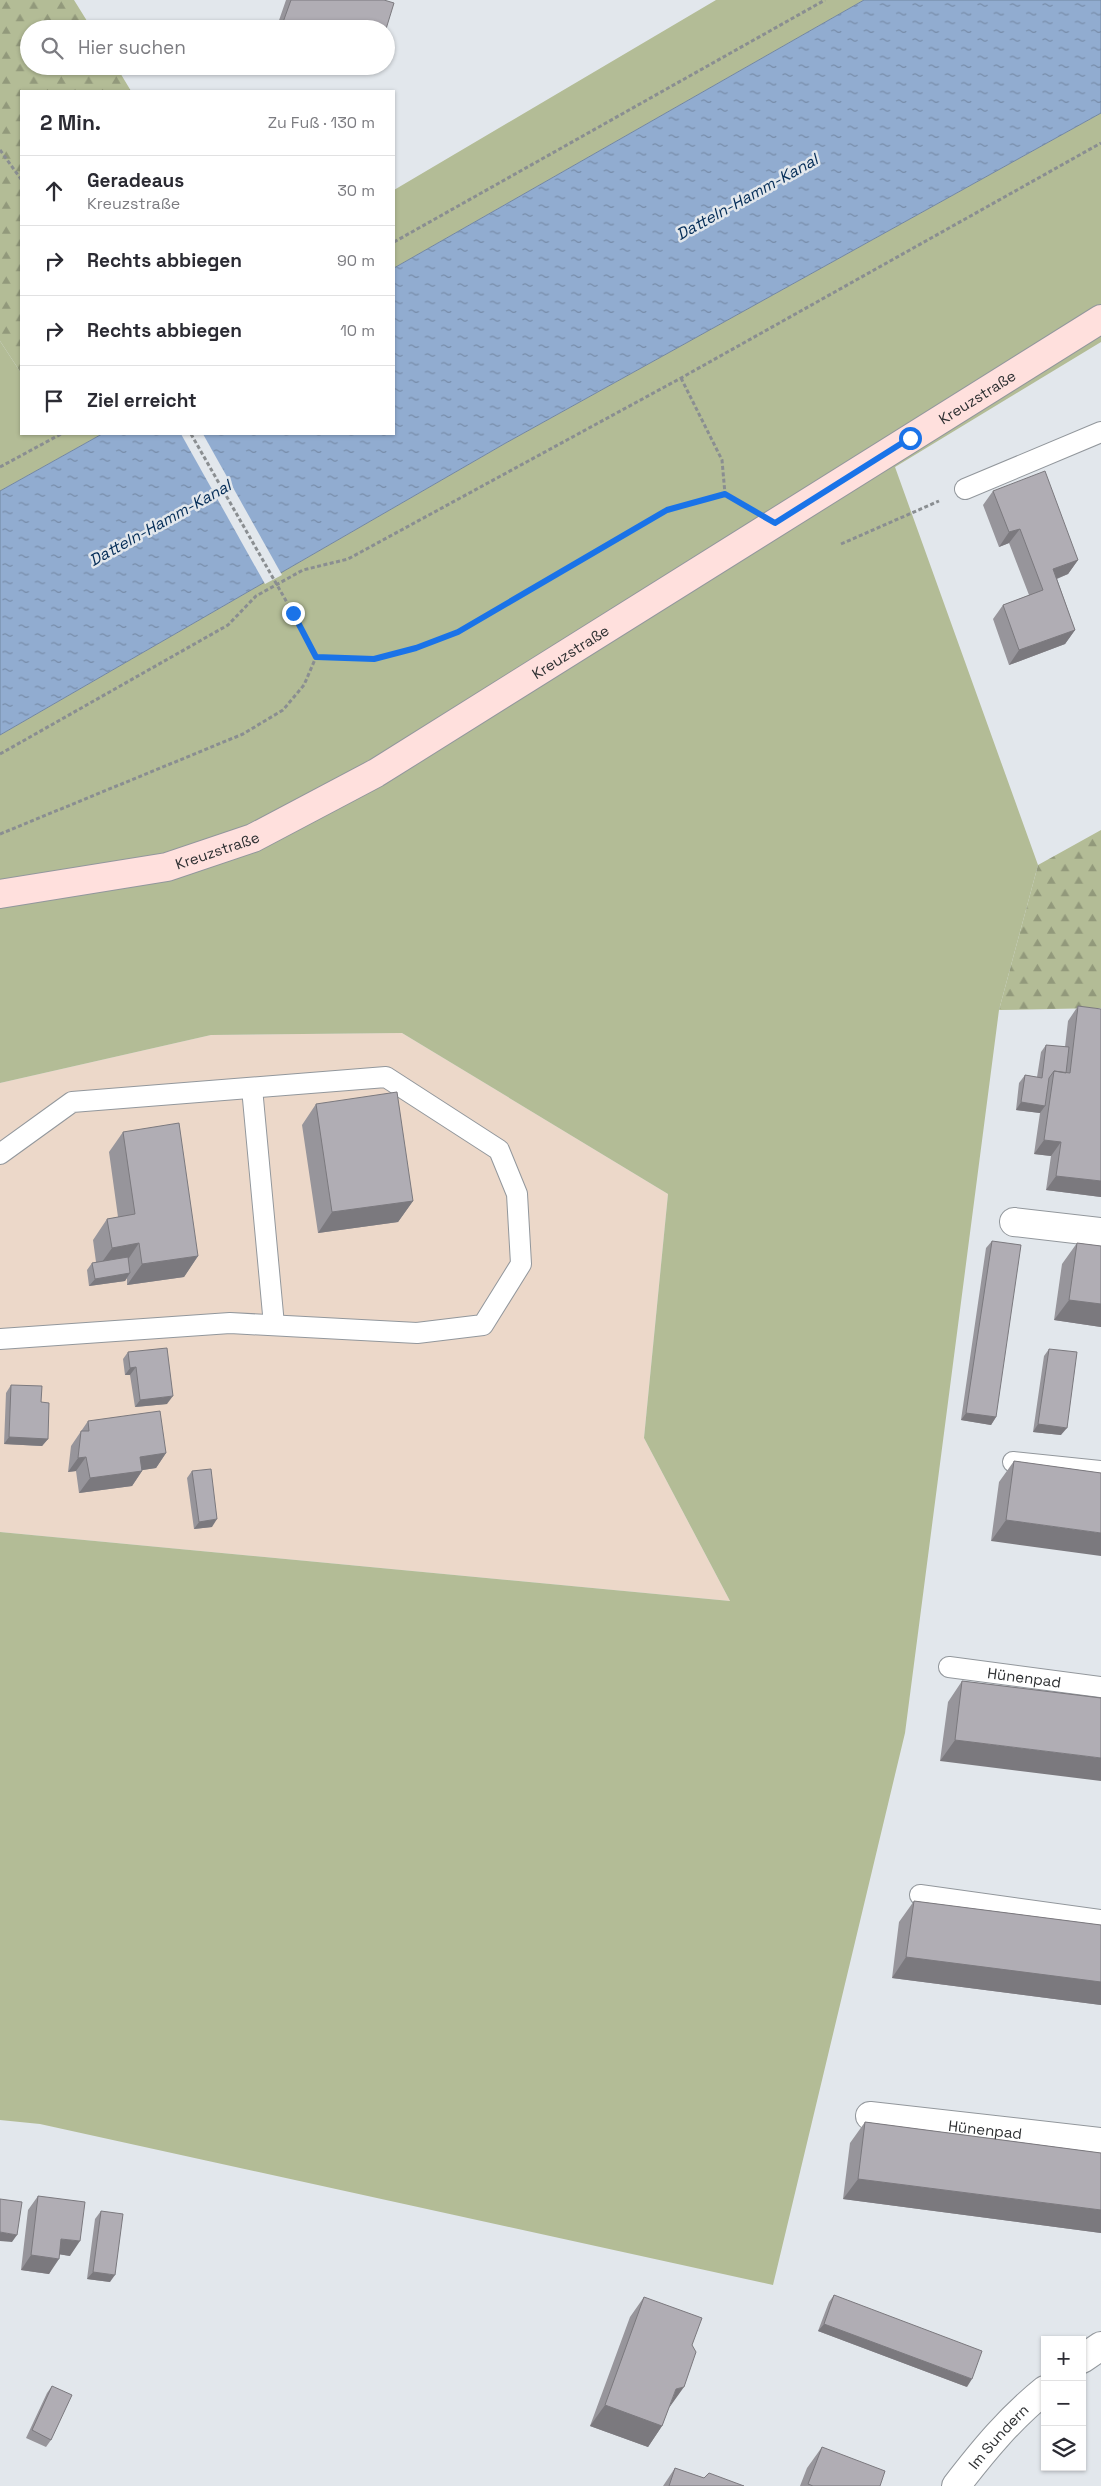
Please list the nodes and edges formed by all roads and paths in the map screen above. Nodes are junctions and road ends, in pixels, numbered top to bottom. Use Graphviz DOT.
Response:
graph roads {
  1 [pos="826,0"];
  2 [pos="1101,143"];
  3 [pos="0,150"];
  4 [pos="20,178"];
  5 [pos="395,241"];
  6 [pos="1101,318"];
  7 [pos="681,378"];
  8 [pos="1101,432"];
  9 [pos="59,435"];
  10 [pos="192,435"];
  11 [pos="0,467"];
  12 [pos="965,489"];
  13 [pos="725,494"];
  14 [pos="775,523"];
  15 [pos="842,544"];
  16 [pos="316,657"];
  17 [pos="0,754"];
  18 [pos="0,834"];
  19 [pos="0,894"];
  20 [pos="252,1088"];
  21 [pos="0,1154"];
  22 [pos="1014,1222"];
  23 [pos="1101,1232"];
  24 [pos="274,1325"];
  25 [pos="0,1339"];
  26 [pos="1012,1462"];
  27 [pos="1101,1472"];
  28 [pos="949,1667"];
  29 [pos="1101,1687"];
  30 [pos="920,1895"];
  31 [pos="1101,1920"];
  32 [pos="870,2116"];
  33 [pos="1101,2142"];
  34 [pos="1101,2346"];
  35 [pos="1086,2356"];
  36 [pos="1041,2393"];
  37 [pos="956,2486"];
  1 -- 5 [label="path"];
  2 -- 7 [label="path"];
  3 -- 4 [label="path"];
  6 -- 14 [label="street, Kreuzstraße"];
  7 -- 13 [label="path"];
  7 -- 17 [label="path"];
  8 -- 12 [label="lane"];
  9 -- 11 [label="path"];
  10 -- 16 [label="path, bridge"];
  12 -- 15 [label="path"];
  13 -- 14 [label="path"];
  13 -- 16 [label="path"];
  14 -- 19 [label="street, Kreuzstraße"];
  16 -- 18 [label="path"];
  20 -- 21 [label="lane"];
  20 -- 24 [label="lane"];
  20 -- 24 [label="lane"];
  22 -- 23 [label="street"];
  24 -- 25 [label="lane"];
  26 -- 27 [label="lane"];
  28 -- 29 [label="lane, Hünenpad"];
  30 -- 31 [label="lane"];
  32 -- 33 [label="street, Hünenpad"];
  34 -- 35 [label="street"];
  36 -- 37 [label="street, Im Sundern"];
}
